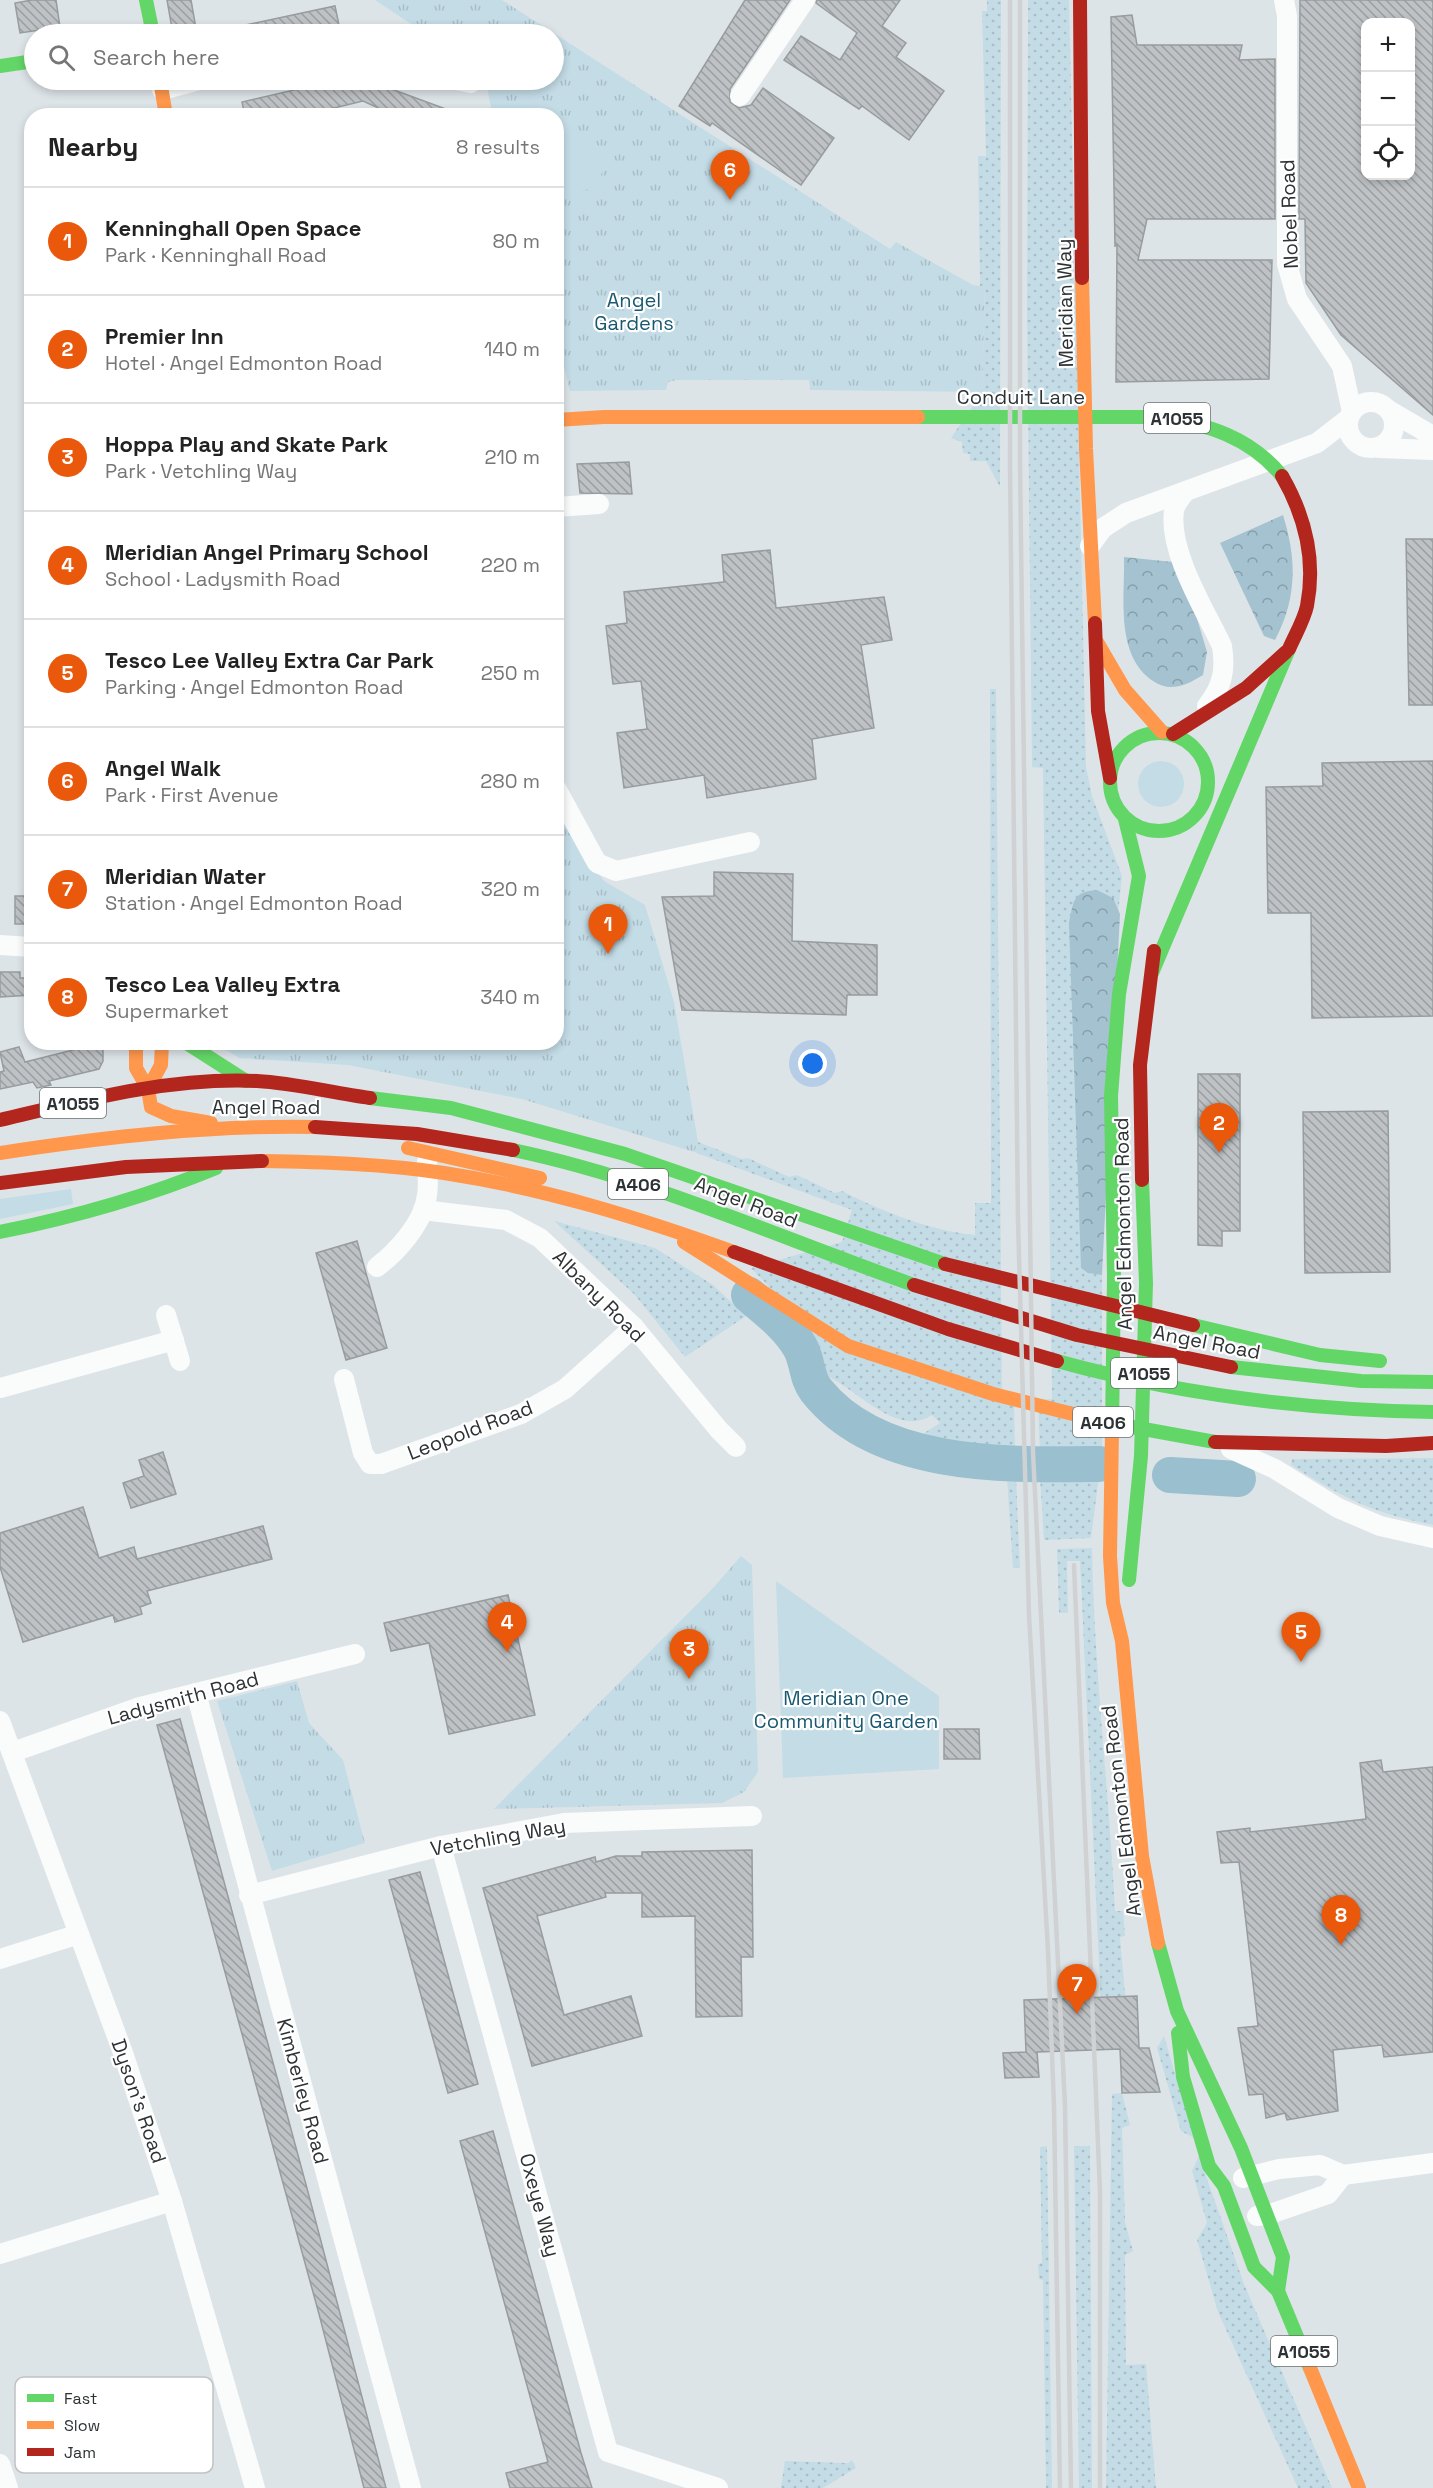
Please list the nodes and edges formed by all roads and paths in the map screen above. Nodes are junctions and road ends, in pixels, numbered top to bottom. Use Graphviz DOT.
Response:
graph roads {
  1 [pos="146,0"];
  2 [pos="805,0"];
  3 [pos="1080,0"];
  4 [pos="1284,0"];
  5 [pos="151,24"];
  6 [pos="24,62"];
  7 [pos="0,66"];
  8 [pos="162,90"];
  9 [pos="740,96"];
  10 [pos="165,108"];
  11 [pos="1390,411"];
  12 [pos="1350,415"];
  13 [pos="564,420"];
  14 [pos="1433,436"];
  15 [pos="1317,443"];
  16 [pos="1373,448"];
  17 [pos="1433,450"];
  18 [pos="1186,490"];
  19 [pos="599,504"];
  20 [pos="564,506"];
  21 [pos="1090,546"];
  22 [pos="1096,642"];
  23 [pos="1289,650"];
  24 [pos="1277,683"];
  25 [pos="1246,714"];
  26 [pos="1193,722"];
  27 [pos="1168,733"];
  28 [pos="1216,762"];
  29 [pos="1110,778"];
  30 [pos="1209,788"];
  31 [pos="564,803"];
  32 [pos="1197,814"];
  33 [pos="1125,819"];
  34 [pos="1183,841"];
  35 [pos="750,842"];
  36 [pos="1155,928"];
  37 [pos="0,945"];
  38 [pos="24,946"];
  39 [pos="1152,973"];
  40 [pos="136,1050"];
  41 [pos="162,1050"];
  42 [pos="198,1050"];
  43 [pos="246,1081"];
  44 [pos="148,1089"];
  45 [pos="370,1098"];
  46 [pos="151,1107"];
  47 [pos="0,1120"];
  48 [pos="271,1143"];
  49 [pos="427,1151"];
  50 [pos="0,1153"];
  51 [pos="1,1183"];
  52 [pos="129,1198"];
  53 [pos="423,1210"];
  54 [pos="0,1233"];
  55 [pos="376,1267"];
  56 [pos="166,1315"];
  57 [pos="634,1328"];
  58 [pos="174,1340"];
  59 [pos="180,1360"];
  60 [pos="1398,1363"];
  61 [pos="344,1379"];
  62 [pos="1433,1382"];
  63 [pos="0,1388"];
  64 [pos="1433,1412"];
  65 [pos="1215,1442"];
  66 [pos="1433,1443"];
  67 [pos="736,1447"];
  68 [pos="1245,1450"];
  69 [pos="1433,1538"];
  70 [pos="1122,1641"];
  71 [pos="356,1654"];
  72 [pos="196,1693"];
  73 [pos="0,1721"];
  74 [pos="13,1752"];
  75 [pos="752,1816"];
  76 [pos="441,1846"];
  77 [pos="249,1895"];
  78 [pos="79,1934"];
  79 [pos="0,1959"];
  80 [pos="1177,2011"];
  81 [pos="1433,2163"];
  82 [pos="1251,2175"];
  83 [pos="1344,2175"];
  84 [pos="1224,2186"];
  85 [pos="172,2201"];
  86 [pos="1234,2213"];
  87 [pos="1267,2215"];
  88 [pos="0,2254"];
  89 [pos="1278,2291"];
  90 [pos="0,2464"];
  91 [pos="8,2488"];
  92 [pos="255,2488"];
  93 [pos="411,2488"];
  94 [pos="718,2488"];
  95 [pos="1359,2488"];
  1 -- 5 [label="main road"];
  2 -- 9 [label="street"];
  3 -- 21 [label="main road, Meridian Way"];
  4 -- 12 [label="street, Nobel Road"];
  6 -- 7 [label="main road"];
  8 -- 10 [label="main road"];
  11 -- 12 [label="street"];
  11 -- 14 [label="street"];
  11 -- 16 [label="street"];
  12 -- 15 [label="street"];
  12 -- 16 [label="street, Nobel Road"];
  13 -- 23 [label="main road, Conduit Lane / A1055"];
  15 -- 16 [label="street"];
  15 -- 18 [label="street"];
  16 -- 17 [label="street"];
  18 -- 21 [label="street"];
  18 -- 26 [label="street"];
  19 -- 20 [label="street"];
  21 -- 22 [label="main road, Meridian Way"];
  22 -- 27 [label="main road, Meridian Way"];
  22 -- 29 [label="main road, Meridian Way"];
  23 -- 24 [label="main road, Conduit Lane / A1055"];
  23 -- 26 [label="main road, Conduit Lane / A1055"];
  24 -- 25 [label="main road, Conduit Lane / A1055"];
  24 -- 39 [label="main road, A1055"];
  26 -- 27 [label="main road, Conduit Lane / A1055"];
  27 -- 29 [label="main road"];
  27 -- 30 [label="main road"];
  28 -- 30 [label="main road"];
  29 -- 33 [label="main road"];
  30 -- 32 [label="main road"];
  31 -- 35 [label="street"];
  32 -- 33 [label="main road"];
  32 -- 34 [label="main road"];
  33 -- 70 [label="main road, Angel Edmonton Road / A1055"];
  36 -- 39 [label="main road, Angel Edmonton Road / A1055"];
  37 -- 38 [label="street"];
  39 -- 70 [label="main road, Angel Edmonton Road / A1055"];
  40 -- 44 [label="main road"];
  41 -- 44 [label="main road"];
  42 -- 43 [label="main road"];
  43 -- 44 [label="main road"];
  43 -- 45 [label="main road"];
  44 -- 46 [label="main road"];
  44 -- 47 [label="main road, A1055"];
  45 -- 49 [label="street"];
  45 -- 60 [label="main road"];
  46 -- 48 [label="main road"];
  46 -- 52 [label="main road"];
  48 -- 49 [label="main road, Angel Road / A406"];
  48 -- 52 [label="main road"];
  49 -- 53 [label="street"];
  49 -- 65 [label="main road, Angel Road / A406"];
  50 -- 62 [label="main road, Angel Road / A406"];
  51 -- 64 [label="main road, A406"];
  52 -- 54 [label="main road"];
  53 -- 55 [label="street"];
  53 -- 57 [label="street, Albany Road"];
  56 -- 58 [label="street"];
  57 -- 61 [label="street, Leopold Road"];
  57 -- 67 [label="street, Albany Road"];
  58 -- 59 [label="street"];
  58 -- 63 [label="street"];
  65 -- 68 [label="street"];
  66 -- 68 [label="main road"];
  68 -- 69 [label="street"];
  70 -- 80 [label="main road, Angel Edmonton Road / A1055"];
  71 -- 72 [label="street, Ladysmith Road"];
  72 -- 74 [label="street, Ladysmith Road"];
  72 -- 77 [label="street, Kimberley Road"];
  73 -- 74 [label="street, Dyson's Road"];
  74 -- 78 [label="street, Dyson's Road"];
  75 -- 76 [label="street, Vetchling Way"];
  76 -- 77 [label="street, Vetchling Way"];
  76 -- 94 [label="street, Oxeye Way"];
  77 -- 93 [label="street, Kimberley Road"];
  78 -- 79 [label="street"];
  78 -- 85 [label="street, Dyson's Road"];
  80 -- 82 [label="main road, Angel Edmonton Road / A1055"];
  80 -- 84 [label="main road, Angel Edmonton Road / A1055"];
  81 -- 83 [label="street"];
  82 -- 83 [label="street"];
  82 -- 84 [label="street"];
  82 -- 87 [label="main road, Angel Edmonton Road / A1055"];
  83 -- 87 [label="street"];
  84 -- 86 [label="main road, Angel Edmonton Road / A1055"];
  85 -- 88 [label="street"];
  85 -- 92 [label="street, Dyson's Road"];
  86 -- 87 [label="street"];
  86 -- 89 [label="main road, Angel Edmonton Road / A1055"];
  87 -- 89 [label="main road, Angel Edmonton Road / A1055"];
  89 -- 95 [label="main road, Angel Edmonton Road / A1055"];
  90 -- 91 [label="street"];
}
